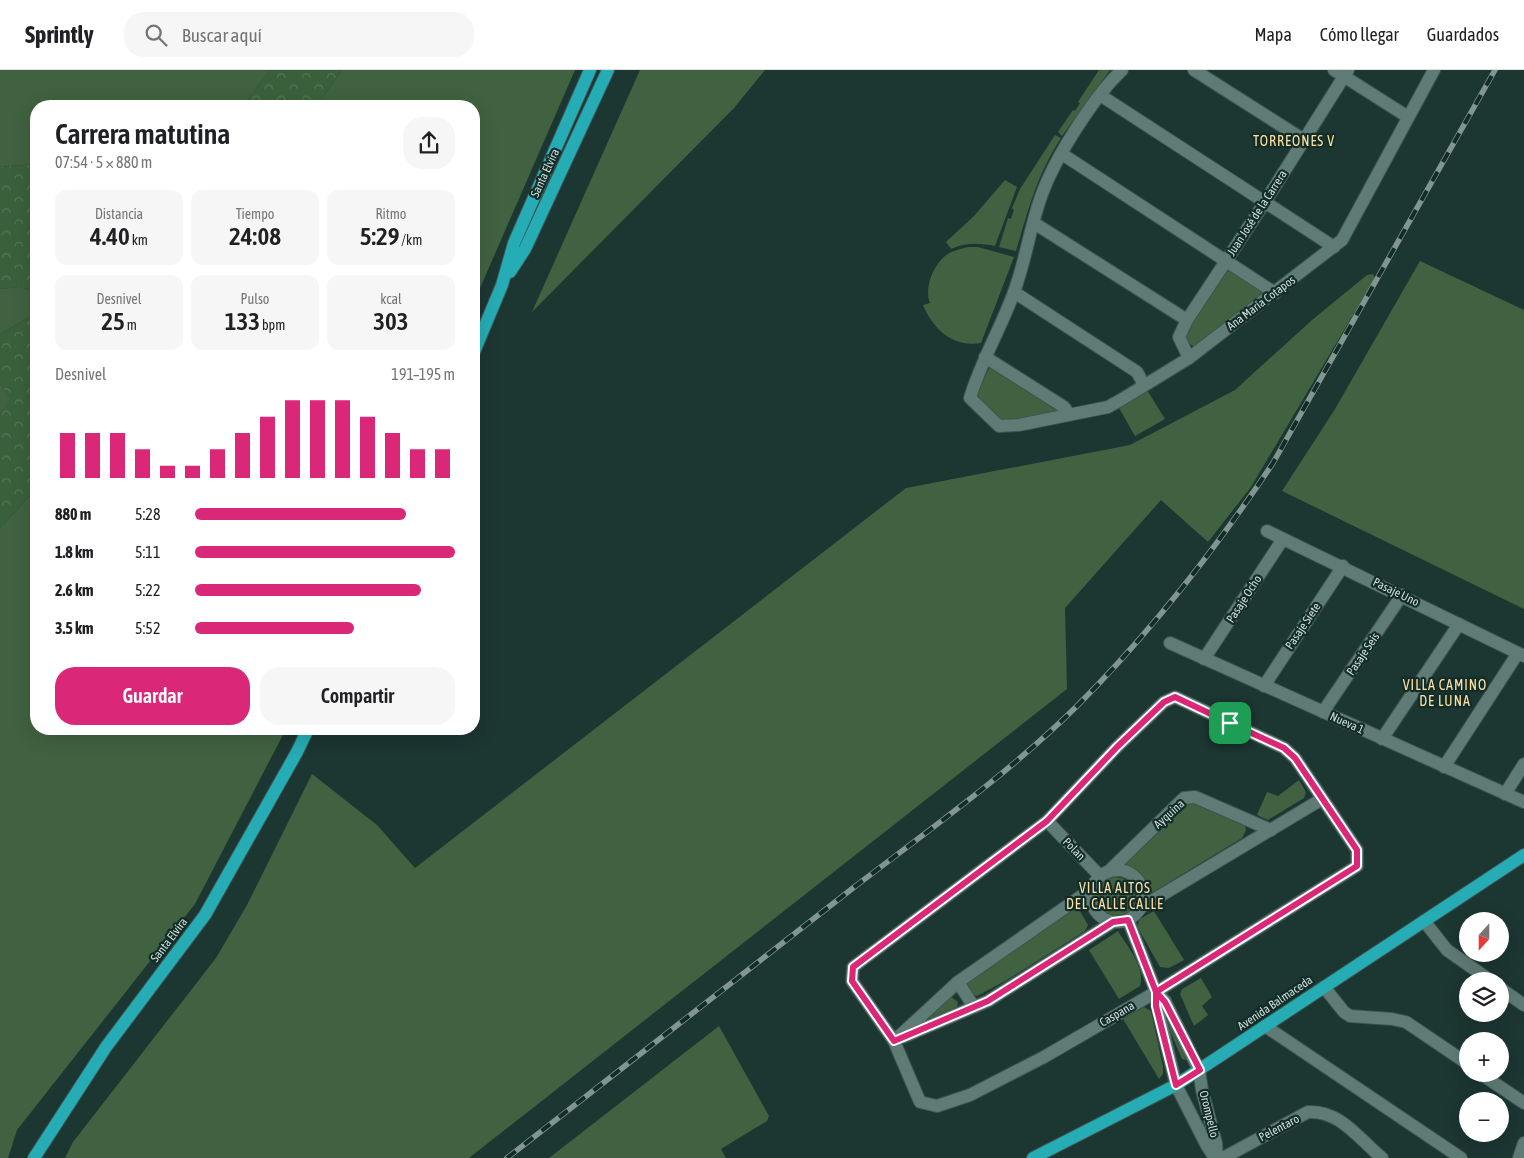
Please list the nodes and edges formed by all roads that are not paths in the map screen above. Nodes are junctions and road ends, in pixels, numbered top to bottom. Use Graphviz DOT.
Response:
graph roads {
  1 [pos="590,70"];
  2 [pos="608,70"];
  3 [pos="1122,70"];
  4 [pos="1194,70"];
  5 [pos="1434,70"];
  6 [pos="1342,72"];
  7 [pos="1100,95"];
  8 [pos="1408,117"];
  9 [pos="1304,140"];
  10 [pos="1062,154"];
  11 [pos="1266,202"];
  12 [pos="1034,223"];
  13 [pos="1334,247"];
  14 [pos="1226,260"];
  15 [pos="502,285"];
  16 [pos="1014,292"];
  17 [pos="1275,293"];
  18 [pos="1187,320"];
  19 [pos="480,338"];
  20 [pos="985,357"];
  21 [pos="1189,358"];
  22 [pos="1144,385"];
  23 [pos="1069,414"];
  24 [pos="1267,531"];
  25 [pos="1283,539"];
  26 [pos="1343,566"];
  27 [pos="1402,596"];
  28 [pos="1459,624"];
  29 [pos="1170,643"];
  30 [pos="1521,654"];
  31 [pos="1204,659"];
  32 [pos="1264,686"];
  33 [pos="1323,712"];
  34 [pos="305,735"];
  35 [pos="1382,739"];
  36 [pos="1524,764"];
  37 [pos="1444,767"];
  38 [pos="1505,794"];
  39 [pos="1322,799"];
  40 [pos="1524,802"];
  41 [pos="1047,821"];
  42 [pos="1270,830"];
  43 [pos="1524,855"];
  44 [pos="1104,874"];
  45 [pos="1092,888"];
  46 [pos="1140,908"];
  47 [pos="1128,920"];
  48 [pos="1424,921"];
  49 [pos="1113,922"];
  50 [pos="1478,972"];
  51 [pos="958,982"];
  52 [pos="1324,987"];
  53 [pos="1156,992"];
  54 [pos="1509,994"];
  55 [pos="1524,1005"];
  56 [pos="974,1007"];
  57 [pos="1265,1026"];
  58 [pos="894,1041"];
  59 [pos="1459,1058"];
  60 [pos="1200,1070"];
  61 [pos="1493,1082"];
  62 [pos="1176,1085"];
  63 [pos="1524,1103"];
  64 [pos="1524,1143"];
  65 [pos="34,1158"];
  66 [pos="1033,1158"];
  67 [pos="1216,1158"];
  68 [pos="1223,1158"];
  69 [pos="1382,1158"];
  70 [pos="1461,1158"];
  71 [pos="1519,1158"];
  1 -- 15 [label="main road, Santa Elvira"];
  2 -- 15 [label="main road, Santa Elvira"];
  3 -- 7 [label="street"];
  4 -- 9 [label="street"];
  5 -- 8 [label="street, Ana María Cotapos"];
  6 -- 8 [label="street"];
  6 -- 9 [label="street, Juan José de la Carrera"];
  7 -- 10 [label="street"];
  7 -- 11 [label="street"];
  8 -- 13 [label="street, Ana María Cotapos"];
  9 -- 11 [label="street, Juan José de la Carrera"];
  10 -- 12 [label="street"];
  10 -- 14 [label="street"];
  11 -- 13 [label="street"];
  11 -- 14 [label="street, Juan José de la Carrera"];
  12 -- 16 [label="street"];
  12 -- 18 [label="street"];
  13 -- 17 [label="street, Ana María Cotapos"];
  14 -- 17 [label="street"];
  14 -- 18 [label="street, Juan José de la Carrera"];
  15 -- 19 [label="main road, Santa Elvira"];
  16 -- 20 [label="street"];
  16 -- 22 [label="street"];
  17 -- 21 [label="street, Ana María Cotapos"];
  18 -- 21 [label="street, Juan José de la Carrera"];
  20 -- 23 [label="street"];
  20 -- 23 [label="street, Ana María Cotapos"];
  21 -- 22 [label="street, Ana María Cotapos"];
  22 -- 23 [label="street, Ana María Cotapos"];
  24 -- 25 [label="street, Pasaje Uno"];
  25 -- 26 [label="street, Pasaje Uno"];
  25 -- 31 [label="street, Pasaje Ocho"];
  26 -- 27 [label="street, Pasaje Uno"];
  26 -- 32 [label="street, Pasaje Siete"];
  27 -- 28 [label="street, Pasaje Uno"];
  27 -- 33 [label="street, Pasaje Seis"];
  28 -- 30 [label="street, Pasaje Uno"];
  28 -- 35 [label="street"];
  29 -- 31 [label="street, Nueva 1"];
  30 -- 37 [label="street"];
  31 -- 32 [label="street, Nueva 1"];
  32 -- 33 [label="street, Nueva 1"];
  33 -- 35 [label="street, Nueva 1"];
  34 -- 65 [label="main road, Santa Elvira"];
  35 -- 37 [label="street, Nueva 1"];
  36 -- 38 [label="street"];
  37 -- 38 [label="street, Nueva 1"];
  38 -- 40 [label="street, Nueva 1"];
  39 -- 41 [label="street, Caspana"];
  39 -- 42 [label="street"];
  39 -- 53 [label="street, Caspana"];
  41 -- 44 [label="street, Polan"];
  41 -- 58 [label="street, Caspana"];
  42 -- 44 [label="street, Ayquina"];
  42 -- 46 [label="street"];
  43 -- 48 [label="main road, Avenida Balmaceda"];
  44 -- 45 [label="street"];
  44 -- 46 [label="street"];
  45 -- 49 [label="street"];
  45 -- 51 [label="street"];
  46 -- 47 [label="street"];
  47 -- 49 [label="street"];
  47 -- 53 [label="street"];
  48 -- 50 [label="street"];
  48 -- 52 [label="main road, Avenida Balmaceda"];
  49 -- 56 [label="street"];
  51 -- 56 [label="street"];
  51 -- 58 [label="street"];
  52 -- 57 [label="main road, Avenida Balmaceda"];
  52 -- 59 [label="street"];
  53 -- 58 [label="street, Caspana"];
  53 -- 60 [label="street"];
  53 -- 62 [label="street"];
  54 -- 55 [label="street"];
  56 -- 58 [label="street"];
  57 -- 60 [label="main road, Avenida Balmaceda"];
  57 -- 70 [label="street"];
  60 -- 62 [label="main road, Avenida Balmaceda"];
  60 -- 67 [label="street, Orompello"];
  61 -- 63 [label="street"];
  62 -- 66 [label="main road, Avenida Balmaceda"];
  62 -- 67 [label="street, Orompello"];
  64 -- 71 [label="street"];
  68 -- 69 [label="street, Pelentaro"];
}
